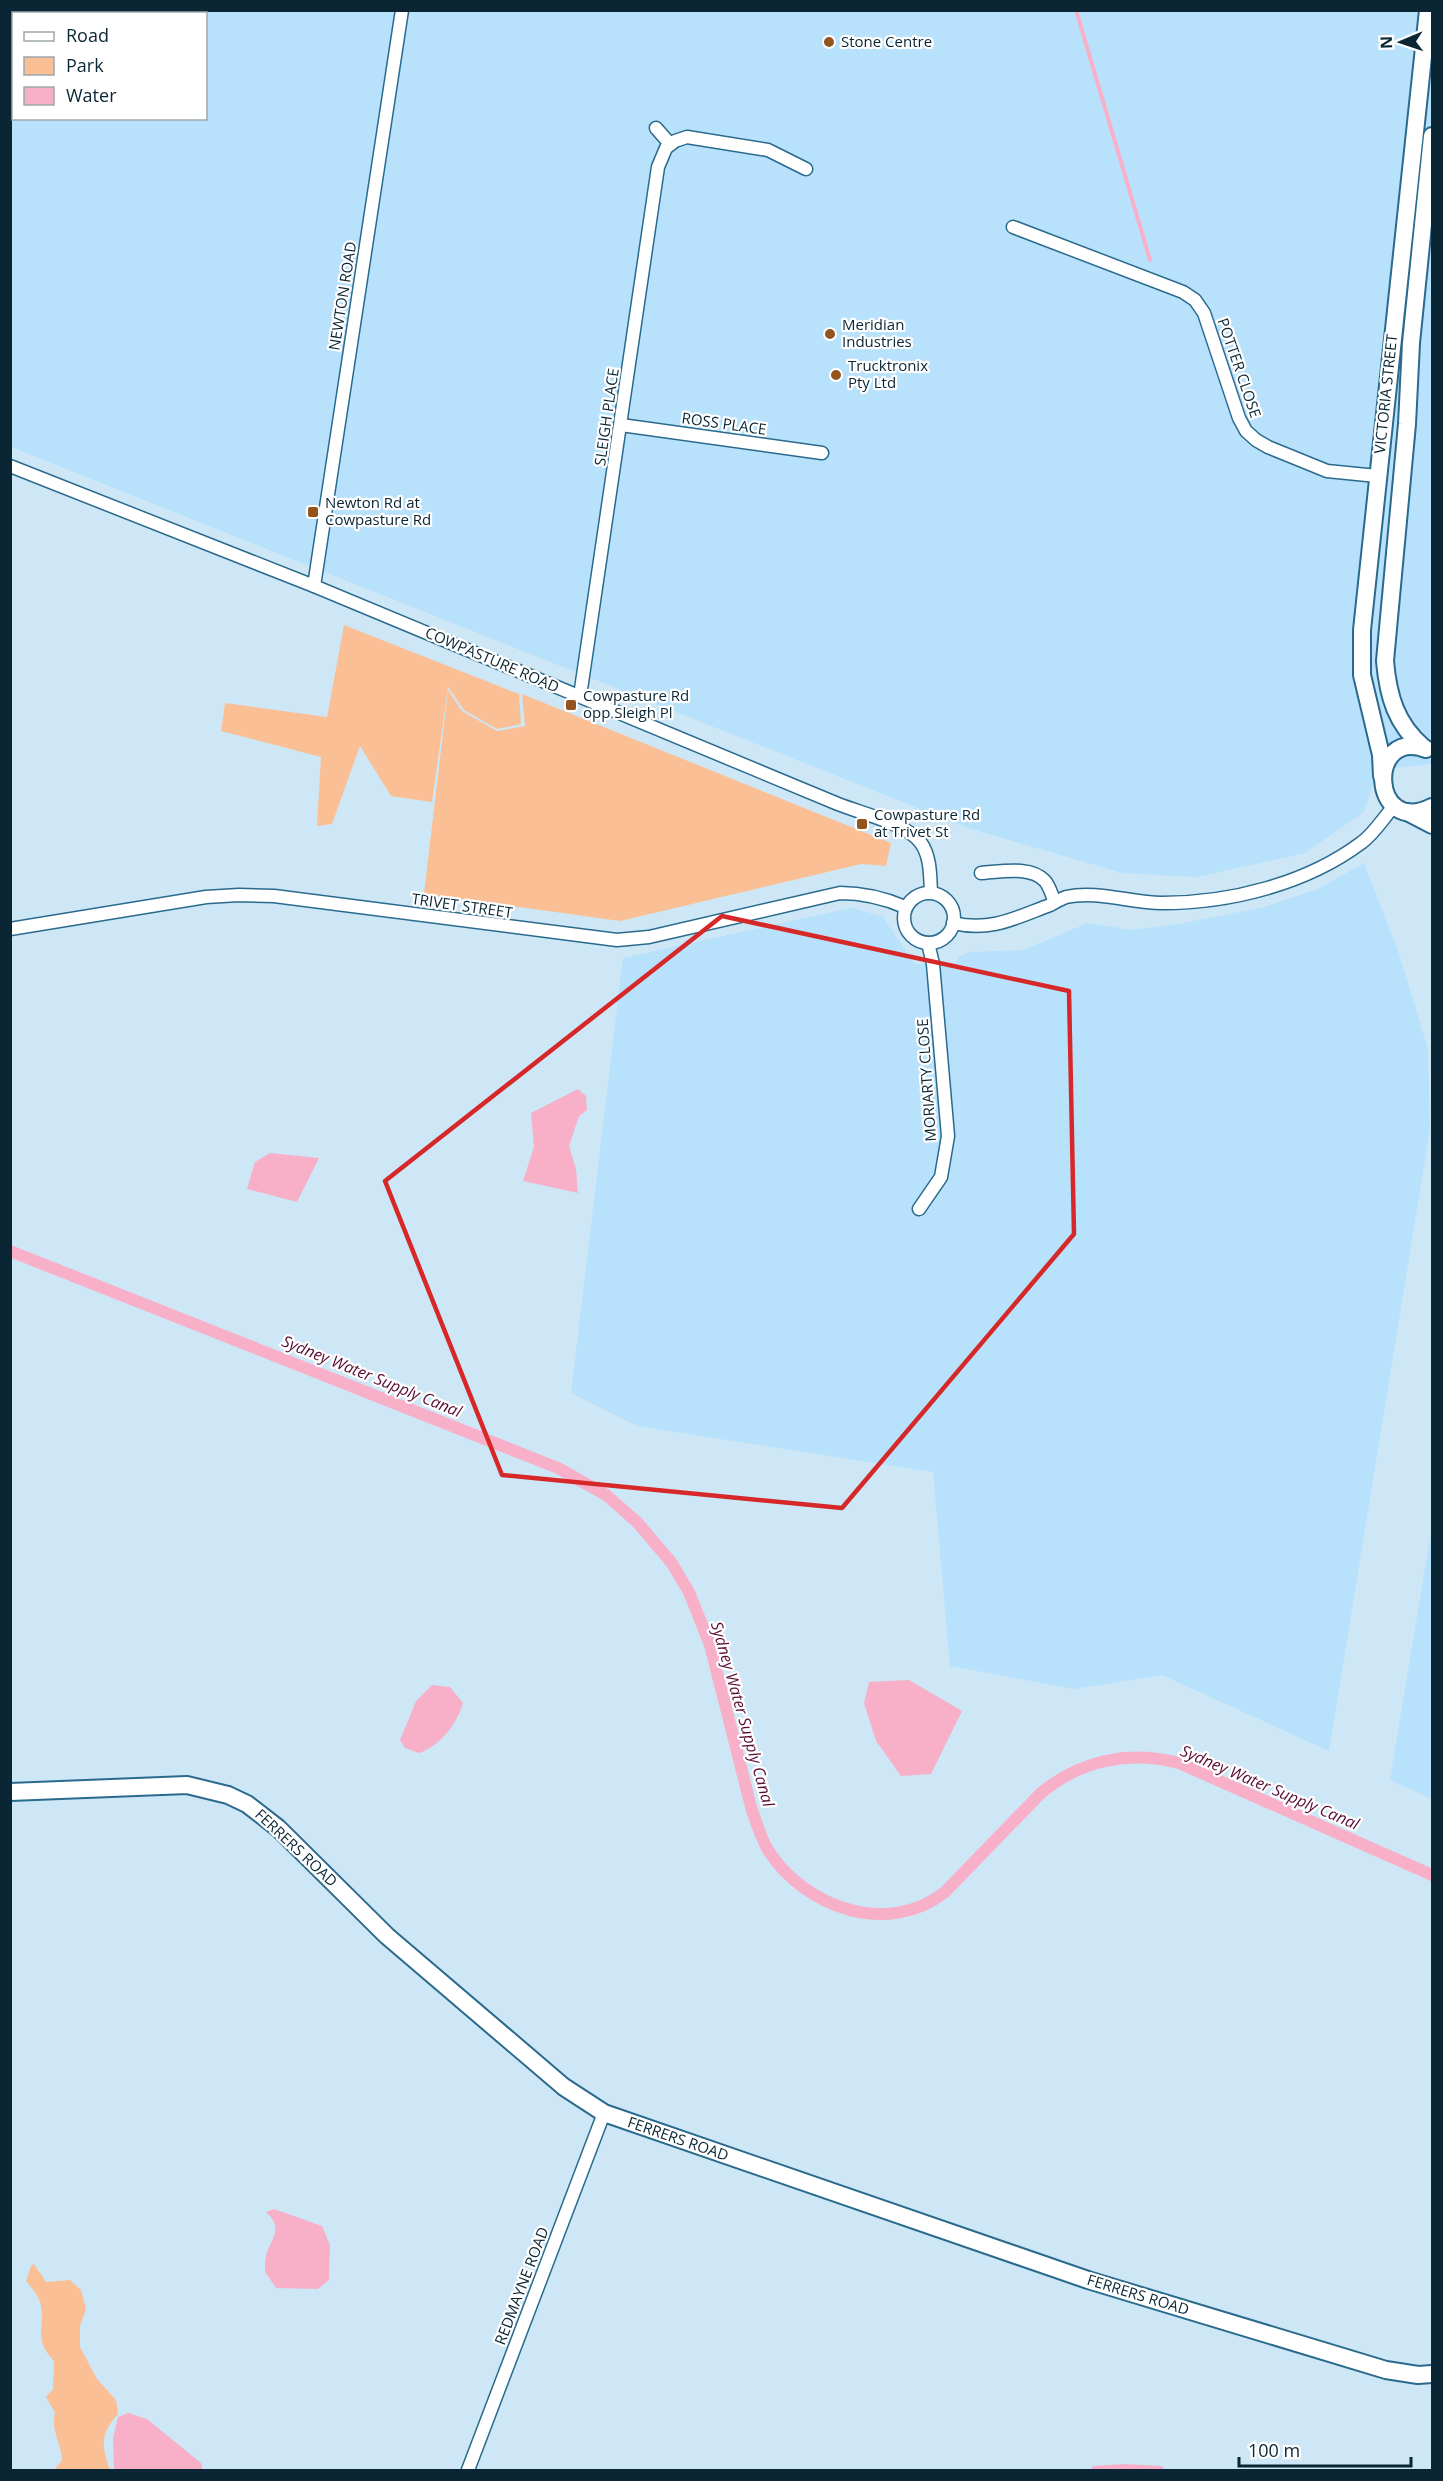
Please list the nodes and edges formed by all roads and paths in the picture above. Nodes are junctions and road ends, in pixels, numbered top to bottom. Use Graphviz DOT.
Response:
graph roads {
  1 [pos="402,10"];
  2 [pos="1428,10"];
  3 [pos="656,128"];
  4 [pos="670,144"];
  5 [pos="1432,145"];
  6 [pos="1413,147"];
  7 [pos="806,169"];
  8 [pos="1012,227"];
  9 [pos="621,424"];
  10 [pos="822,453"];
  11 [pos="10,466"];
  12 [pos="1377,476"];
  13 [pos="314,586"];
  14 [pos="580,696"];
  15 [pos="1428,749"];
  16 [pos="1382,776"];
  17 [pos="1432,807"];
  18 [pos="1399,808"];
  19 [pos="1432,825"];
  20 [pos="981,873"];
  21 [pos="931,892"];
  22 [pos="1055,903"];
  23 [pos="906,907"];
  24 [pos="953,923"];
  25 [pos="10,929"];
  26 [pos="928,943"];
  27 [pos="919,1209"];
  28 [pos="10,1792"];
  29 [pos="604,2113"];
  30 [pos="1432,2374"];
  31 [pos="468,2470"];
  1 -- 13 [label="street, NEWTON ROAD"];
  2 -- 6 [label="street, VICTORIA STREET"];
  3 -- 4 [label="street"];
  4 -- 7 [label="street"];
  4 -- 9 [label="street, SLEIGH PLACE"];
  5 -- 6 [label="street"];
  5 -- 15 [label="street, VICTORIA STREET"];
  6 -- 12 [label="street, VICTORIA STREET"];
  8 -- 12 [label="street, POTTER CLOSE"];
  9 -- 10 [label="street, ROSS PLACE"];
  9 -- 14 [label="street, SLEIGH PLACE"];
  11 -- 13 [label="street, COWPASTURE ROAD"];
  12 -- 16 [label="street, VICTORIA STREET"];
  13 -- 14 [label="street, COWPASTURE ROAD"];
  14 -- 21 [label="street, COWPASTURE ROAD"];
  15 -- 16 [label="street"];
  16 -- 18 [label="street, VICTORIA STREET"];
  17 -- 18 [label="street"];
  18 -- 19 [label="street"];
  18 -- 22 [label="street"];
  20 -- 22 [label="street"];
  21 -- 23 [label="street"];
  21 -- 24 [label="street"];
  22 -- 24 [label="street"];
  23 -- 25 [label="street, TRIVET STREET"];
  23 -- 26 [label="street"];
  24 -- 26 [label="street"];
  26 -- 27 [label="street, MORIARTY CLOSE"];
  28 -- 29 [label="street, FERRERS ROAD"];
  29 -- 30 [label="street, FERRERS ROAD"];
  29 -- 31 [label="street, REDMAYNE ROAD"];
}
